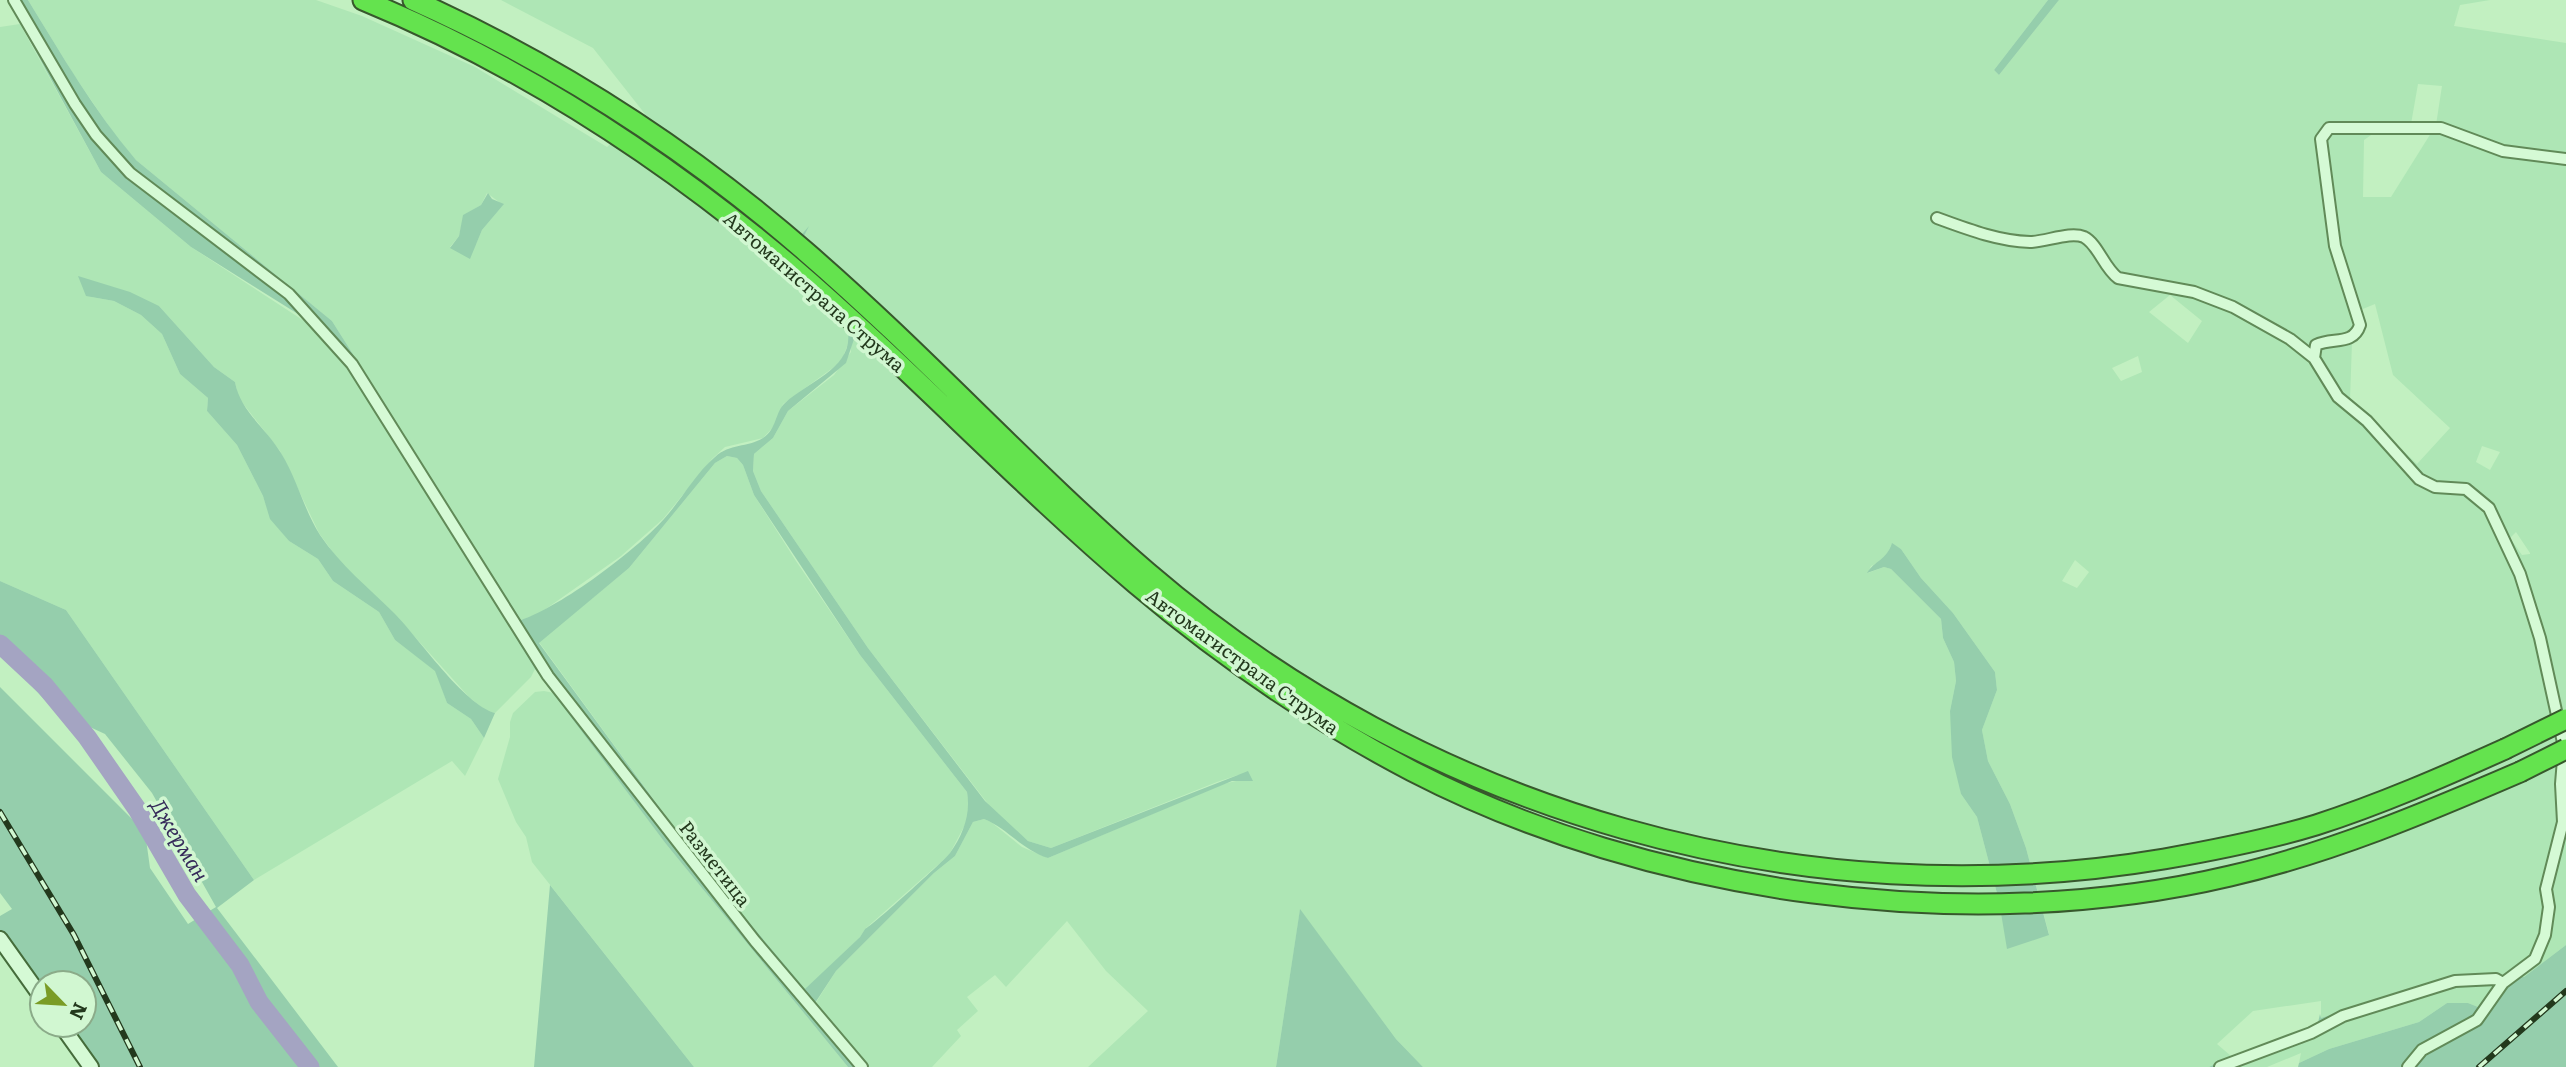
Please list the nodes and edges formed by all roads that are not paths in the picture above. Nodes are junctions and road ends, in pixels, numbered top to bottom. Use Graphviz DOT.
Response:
graph roads {
  1 [pos="14,0"];
  2 [pos="363,0"];
  3 [pos="414,0"];
  4 [pos="2566,159"];
  5 [pos="1937,218"];
  6 [pos="2314,358"];
  7 [pos="2566,719"];
  8 [pos="2566,749"];
  9 [pos="0,939"];
  10 [pos="28,978"];
  11 [pos="2503,983"];
  12 [pos="71,1039"];
  13 [pos="88,1064"];
  14 [pos="862,1067"];
  15 [pos="2220,1067"];
  16 [pos="2408,1067"];
  1 -- 14 [label="street, Разметица"];
  2 -- 8 [label="highway, Автомагистрала Струма, bridge"];
  3 -- 7 [label="highway, Автомагистрала Струма, bridge"];
  4 -- 6 [label="street"];
  5 -- 6 [label="street"];
  6 -- 11 [label="street"];
  9 -- 10 [label="street"];
  11 -- 15 [label="street"];
  11 -- 16 [label="street"];
  12 -- 13 [label="street"];
}
